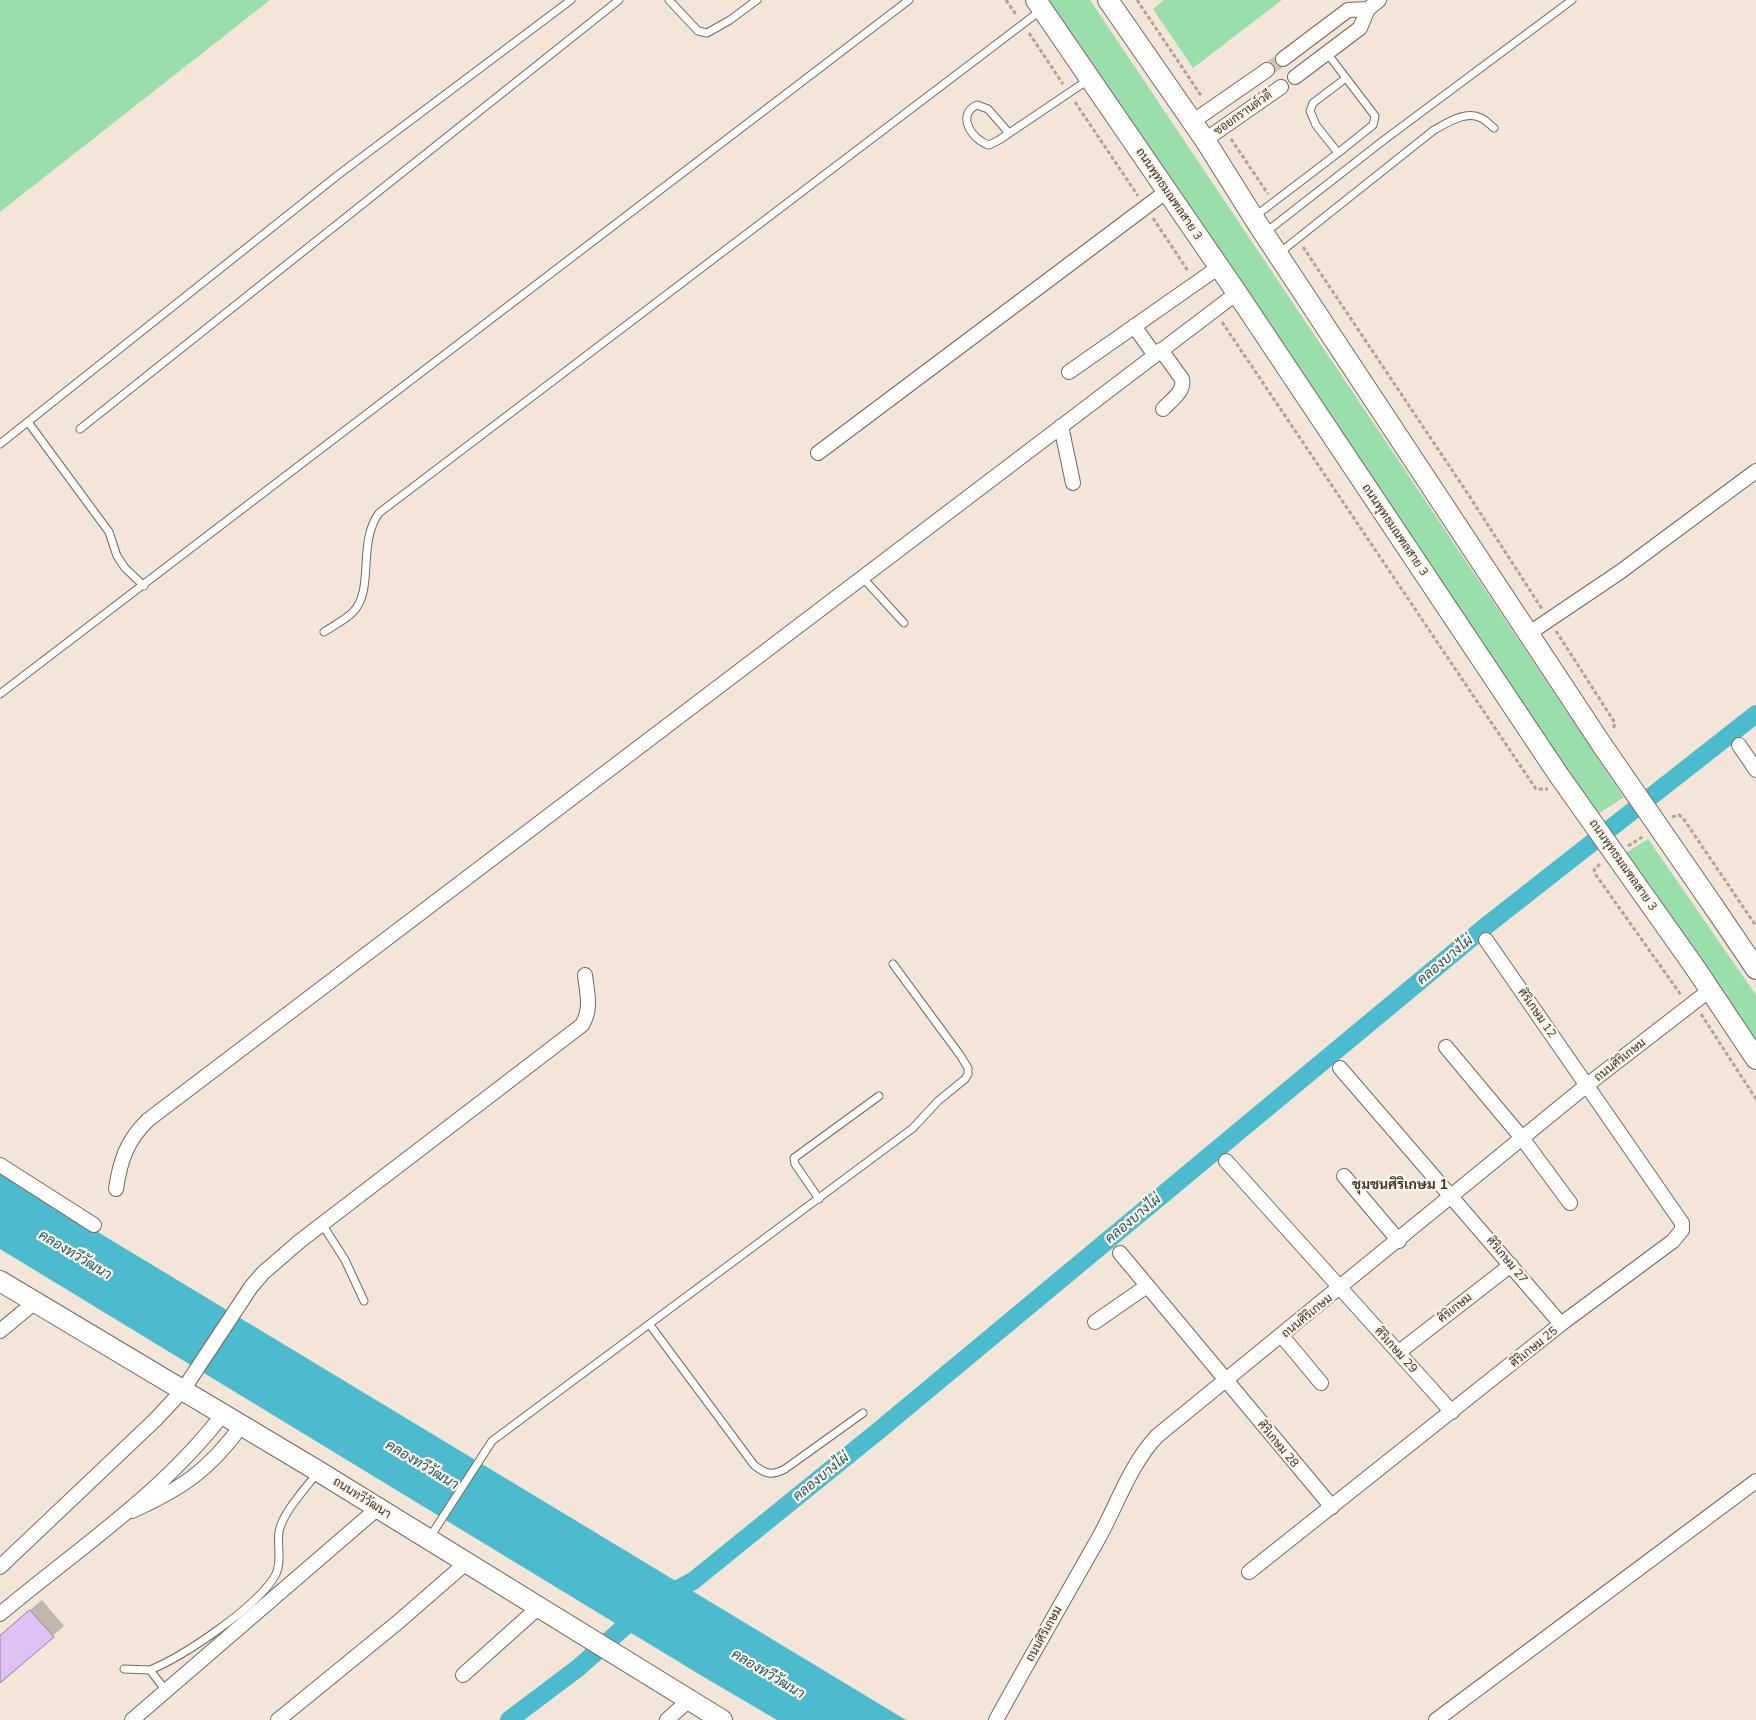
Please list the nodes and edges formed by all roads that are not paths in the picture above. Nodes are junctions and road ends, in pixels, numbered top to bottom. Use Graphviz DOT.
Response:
graph roads {
  1 [pos="571,0"];
  2 [pos="619,0"];
  3 [pos="669,0"];
  4 [pos="757,0"];
  5 [pos="909,0"];
  6 [pos="1108,0"];
  7 [pos="1379,0"];
  8 [pos="1572,0"];
  9 [pos="1040,4"];
  10 [pos="1368,9"];
  11 [pos="1327,53"];
  12 [pos="1283,59"];
  13 [pos="1267,70"];
  14 [pos="1295,77"];
  15 [pos="1346,78"];
  16 [pos="1090,79"];
  17 [pos="1281,87"];
  18 [pos="1192,122"];
  19 [pos="1494,128"];
  20 [pos="1009,133"];
  21 [pos="1206,140"];
  22 [pos="1338,154"];
  23 [pos="1167,191"];
  24 [pos="1259,226"];
  25 [pos="1278,254"];
  26 [pos="1219,267"];
  27 [pos="1237,293"];
  28 [pos="1134,326"];
  29 [pos="1158,352"];
  30 [pos="1069,372"];
  31 [pos="1163,409"];
  32 [pos="28,422"];
  33 [pos="1061,426"];
  34 [pos="80,429"];
  35 [pos="0,444"];
  36 [pos="818,453"];
  37 [pos="1756,471"];
  38 [pos="1072,484"];
  39 [pos="862,577"];
  40 [pos="144,586"];
  41 [pos="904,623"];
  42 [pos="324,632"];
  43 [pos="1528,634"];
  44 [pos="0,694"];
  45 [pos="1738,744"];
  46 [pos="1756,770"];
  47 [pos="1486,940"];
  48 [pos="1753,957"];
  49 [pos="893,964"];
  50 [pos="585,975"];
  51 [pos="1710,990"];
  52 [pos="1446,1046"];
  53 [pos="1756,1059"];
  54 [pos="1340,1068"];
  55 [pos="1587,1085"];
  56 [pos="879,1096"];
  57 [pos="1522,1138"];
  58 [pos="1226,1161"];
  59 [pos="0,1165"];
  60 [pos="1344,1176"];
  61 [pos="116,1189"];
  62 [pos="1452,1196"];
  63 [pos="819,1199"];
  64 [pos="1570,1203"];
  65 [pos="322,1224"];
  66 [pos="94,1225"];
  67 [pos="1399,1241"];
  68 [pos="1120,1253"];
  69 [pos="1511,1265"];
  70 [pos="0,1281"];
  71 [pos="1147,1286"];
  72 [pos="1340,1288"];
  73 [pos="364,1301"];
  74 [pos="35,1302"];
  75 [pos="1096,1322"];
  76 [pos="1561,1324"];
  77 [pos="650,1325"];
  78 [pos="0,1331"];
  79 [pos="1282,1336"];
  80 [pos="1398,1352"];
  81 [pos="1225,1382"];
  82 [pos="1321,1383"];
  83 [pos="183,1390"];
  84 [pos="1452,1412"];
  85 [pos="863,1413"];
  86 [pos="223,1414"];
  87 [pos="242,1425"];
  88 [pos="318,1471"];
  89 [pos="1756,1482"];
  90 [pos="1332,1507"];
  91 [pos="378,1508"];
  92 [pos="122,1516"];
  93 [pos="428,1539"];
  94 [pos="466,1563"];
  95 [pos="0,1567"];
  96 [pos="1249,1572"];
  97 [pos="539,1608"];
  98 [pos="0,1614"];
  99 [pos="124,1669"];
  100 [pos="150,1670"];
  101 [pos="463,1675"];
  102 [pos="166,1691"];
  103 [pos="689,1700"];
  104 [pos="132,1720"];
  105 [pos="278,1720"];
  106 [pos="667,1720"];
  107 [pos="722,1720"];
  108 [pos="996,1720"];
  109 [pos="1436,1720"];
  1 -- 32 [label="lane"];
  2 -- 34 [label="lane"];
  3 -- 4 [label="lane"];
  5 -- 40 [label="lane"];
  6 -- 18 [label="main road"];
  7 -- 10 [label="street"];
  8 -- 24 [label="lane"];
  9 -- 16 [label="main road, ถนนพุทธมณฑลสาย 3"];
  9 -- 42 [label="lane"];
  10 -- 11 [label="street"];
  10 -- 12 [label="street"];
  11 -- 14 [label="street"];
  11 -- 15 [label="lane"];
  13 -- 18 [label="street, ซอยกรานต์วดี"];
  15 -- 22 [label="lane"];
  15 -- 22 [label="lane"];
  16 -- 20 [label="lane"];
  16 -- 23 [label="main road, ถนนพุทธมณฑลสาย 3"];
  17 -- 21 [label="street, ซอยกรานต์วดี"];
  18 -- 21 [label="main road"];
  19 -- 25 [label="lane"];
  20 -- 20 [label="lane"];
  21 -- 24 [label="main road"];
  22 -- 24 [label="lane"];
  23 -- 26 [label="main road, ถนนพุทธมณฑลสาย 3"];
  23 -- 36 [label="street"];
  24 -- 25 [label="main road"];
  25 -- 43 [label="main road"];
  26 -- 27 [label="main road, ถนนพุทธมณฑลสาย 3"];
  26 -- 28 [label="street"];
  27 -- 29 [label="street"];
  27 -- 51 [label="main road, ถนนพุทธมณฑลสาย 3, bridge"];
  28 -- 29 [label="street"];
  28 -- 30 [label="street"];
  29 -- 31 [label="street"];
  29 -- 33 [label="street"];
  32 -- 35 [label="lane"];
  32 -- 40 [label="lane"];
  33 -- 38 [label="street"];
  33 -- 39 [label="street"];
  37 -- 43 [label="street"];
  39 -- 41 [label="lane"];
  39 -- 61 [label="street"];
  40 -- 44 [label="lane"];
  43 -- 48 [label="main road, bridge"];
  45 -- 46 [label="street"];
  47 -- 55 [label="street, ศิริเกษม 12"];
  49 -- 63 [label="lane"];
  50 -- 65 [label="street"];
  51 -- 53 [label="main road, ถนนพุทธมณฑลสาย 3"];
  51 -- 55 [label="street, ถนนศิริเกษม"];
  52 -- 57 [label="street"];
  54 -- 62 [label="street, ศิริเกษม 27"];
  55 -- 57 [label="street, ถนนศิริเกษม"];
  55 -- 76 [label="street, ศิริเกษม 25"];
  56 -- 63 [label="lane"];
  57 -- 62 [label="street, ถนนศิริเกษม"];
  57 -- 64 [label="street"];
  58 -- 72 [label="street, ศิริเกษม 29"];
  59 -- 66 [label="street"];
  60 -- 67 [label="street"];
  62 -- 67 [label="street, ถนนศิริเกษม"];
  62 -- 69 [label="street, ศิริเกษม 27"];
  63 -- 77 [label="lane"];
  65 -- 73 [label="lane"];
  65 -- 83 [label="street"];
  67 -- 72 [label="street, ถนนศิริเกษม"];
  68 -- 71 [label="street, ศิริเกษม 28"];
  69 -- 76 [label="street, ศิริเกษม 27"];
  69 -- 80 [label="street, ศิริเกษม"];
  70 -- 74 [label="main road, ถนนทวีวัฒนา"];
  71 -- 75 [label="street"];
  71 -- 81 [label="street, ศิริเกษม 28"];
  72 -- 79 [label="street, ถนนศิริเกษม"];
  72 -- 80 [label="street, ศิริเกษม 29"];
  74 -- 78 [label="street"];
  74 -- 83 [label="main road, ถนนทวีวัฒนา"];
  76 -- 84 [label="street, ศิริเกษม 25"];
  77 -- 85 [label="lane"];
  77 -- 93 [label="lane"];
  79 -- 81 [label="street, ถนนศิริเกษม"];
  79 -- 82 [label="street"];
  80 -- 84 [label="street, ศิริเกษม 29"];
  81 -- 90 [label="street, ศิริเกษม 28"];
  81 -- 108 [label="street, ถนนศิริเกษม"];
  83 -- 86 [label="main road, ถนนทวีวัฒนา"];
  83 -- 95 [label="street"];
  84 -- 90 [label="street, ศิริเกษม 25"];
  86 -- 87 [label="main road, ถนนทวีวัฒนา"];
  86 -- 92 [label="street"];
  87 -- 88 [label="main road, ถนนทวีวัฒนา"];
  87 -- 92 [label="street"];
  88 -- 91 [label="main road, ถนนทวีวัฒนา"];
  88 -- 100 [label="lane"];
  89 -- 109 [label="street"];
  90 -- 96 [label="street, ศิริเกษม 25"];
  91 -- 93 [label="main road, ถนนทวีวัฒนา"];
  91 -- 102 [label="street"];
  92 -- 98 [label="street"];
  93 -- 94 [label="main road, ถนนทวีวัฒนา"];
  94 -- 97 [label="main road, ถนนทวีวัฒนา"];
  94 -- 105 [label="street"];
  97 -- 101 [label="street"];
  97 -- 103 [label="main road, ถนนทวีวัฒนา"];
  99 -- 100 [label="lane"];
  100 -- 102 [label="lane"];
  102 -- 104 [label="street"];
  103 -- 106 [label="street"];
  103 -- 107 [label="main road, ถนนทวีวัฒนา"];
}
